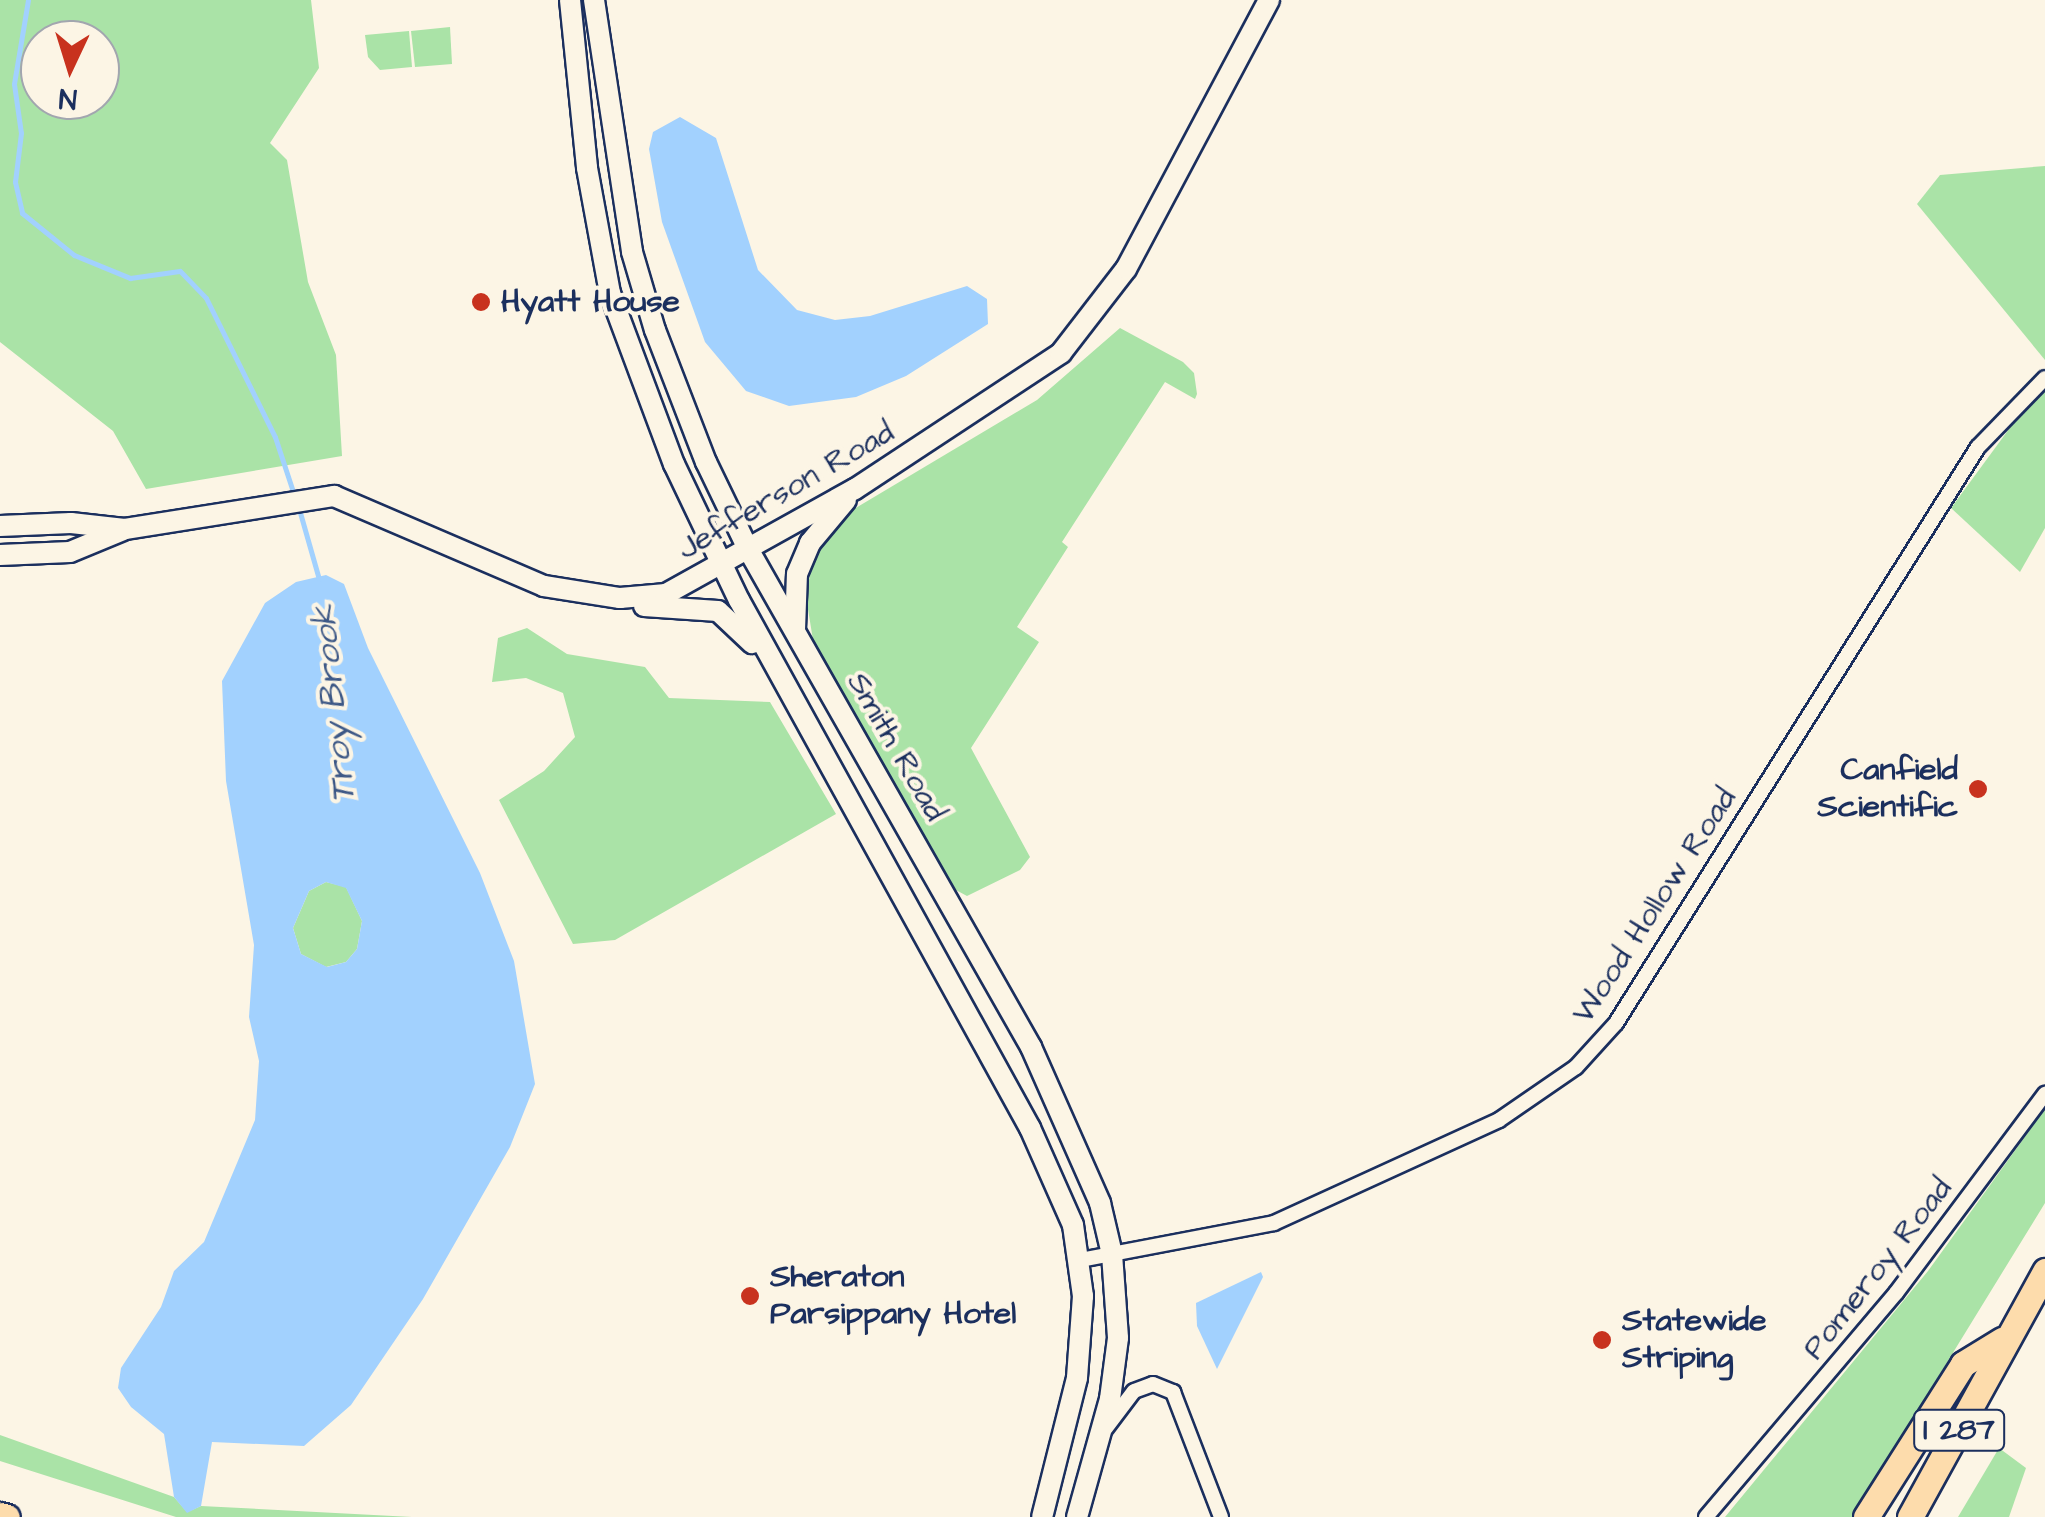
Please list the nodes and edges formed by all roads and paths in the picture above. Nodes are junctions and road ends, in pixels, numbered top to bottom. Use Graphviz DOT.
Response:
graph roads {
  1 [pos="570,0"];
  2 [pos="594,0"];
  3 [pos="1269,0"];
  4 [pos="2045,378"];
  5 [pos="855,489"];
  6 [pos="0,526"];
  7 [pos="125,529"];
  8 [pos="748,549"];
  9 [pos="0,554"];
  10 [pos="721,566"];
  11 [pos="588,596"];
  12 [pos="795,632"];
  13 [pos="780,674"];
  14 [pos="2045,1094"];
  15 [pos="1112,1254"];
  16 [pos="1080,1260"];
  17 [pos="2045,1271"];
  18 [pos="2002,1340"];
  19 [pos="1102,1432"];
  20 [pos="0,1515"];
  21 [pos="7,1517"];
  22 [pos="1042,1517"];
  23 [pos="1077,1517"];
  24 [pos="1221,1517"];
  25 [pos="1706,1517"];
  26 [pos="1866,1517"];
  27 [pos="1910,1517"];
  1 -- 10 [label="main road, Smith Road"];
  2 -- 8 [label="main road, Smith Road"];
  3 -- 5 [label="main road, Jefferson Road"];
  4 -- 15 [label="street, Wood Hollow Road"];
  5 -- 8 [label="main road, Jefferson Road"];
  5 -- 12 [label="main road"];
  6 -- 7 [label="main road, Jefferson Road"];
  7 -- 9 [label="main road, Jefferson Road"];
  7 -- 11 [label="main road, Jefferson Road"];
  8 -- 10 [label="main road, Jefferson Road"];
  8 -- 12 [label="main road, Smith Road"];
  10 -- 11 [label="main road, Jefferson Road"];
  10 -- 13 [label="main road, Smith Road"];
  11 -- 13 [label="main road"];
  12 -- 15 [label="main road, Smith Road"];
  13 -- 16 [label="main road, Smith Road"];
  14 -- 25 [label="street, Pomeroy Road"];
  15 -- 16 [label="street, Wood Hollow Road"];
  15 -- 19 [label="main road, Smith Road"];
  16 -- 22 [label="main road, Smith Road"];
  17 -- 18 [label="highway, I 287"];
  18 -- 26 [label="highway"];
  18 -- 27 [label="highway, I 287"];
  19 -- 23 [label="main road, Smith Road"];
  19 -- 24 [label="street"];
  20 -- 21 [label="highway"];
}
